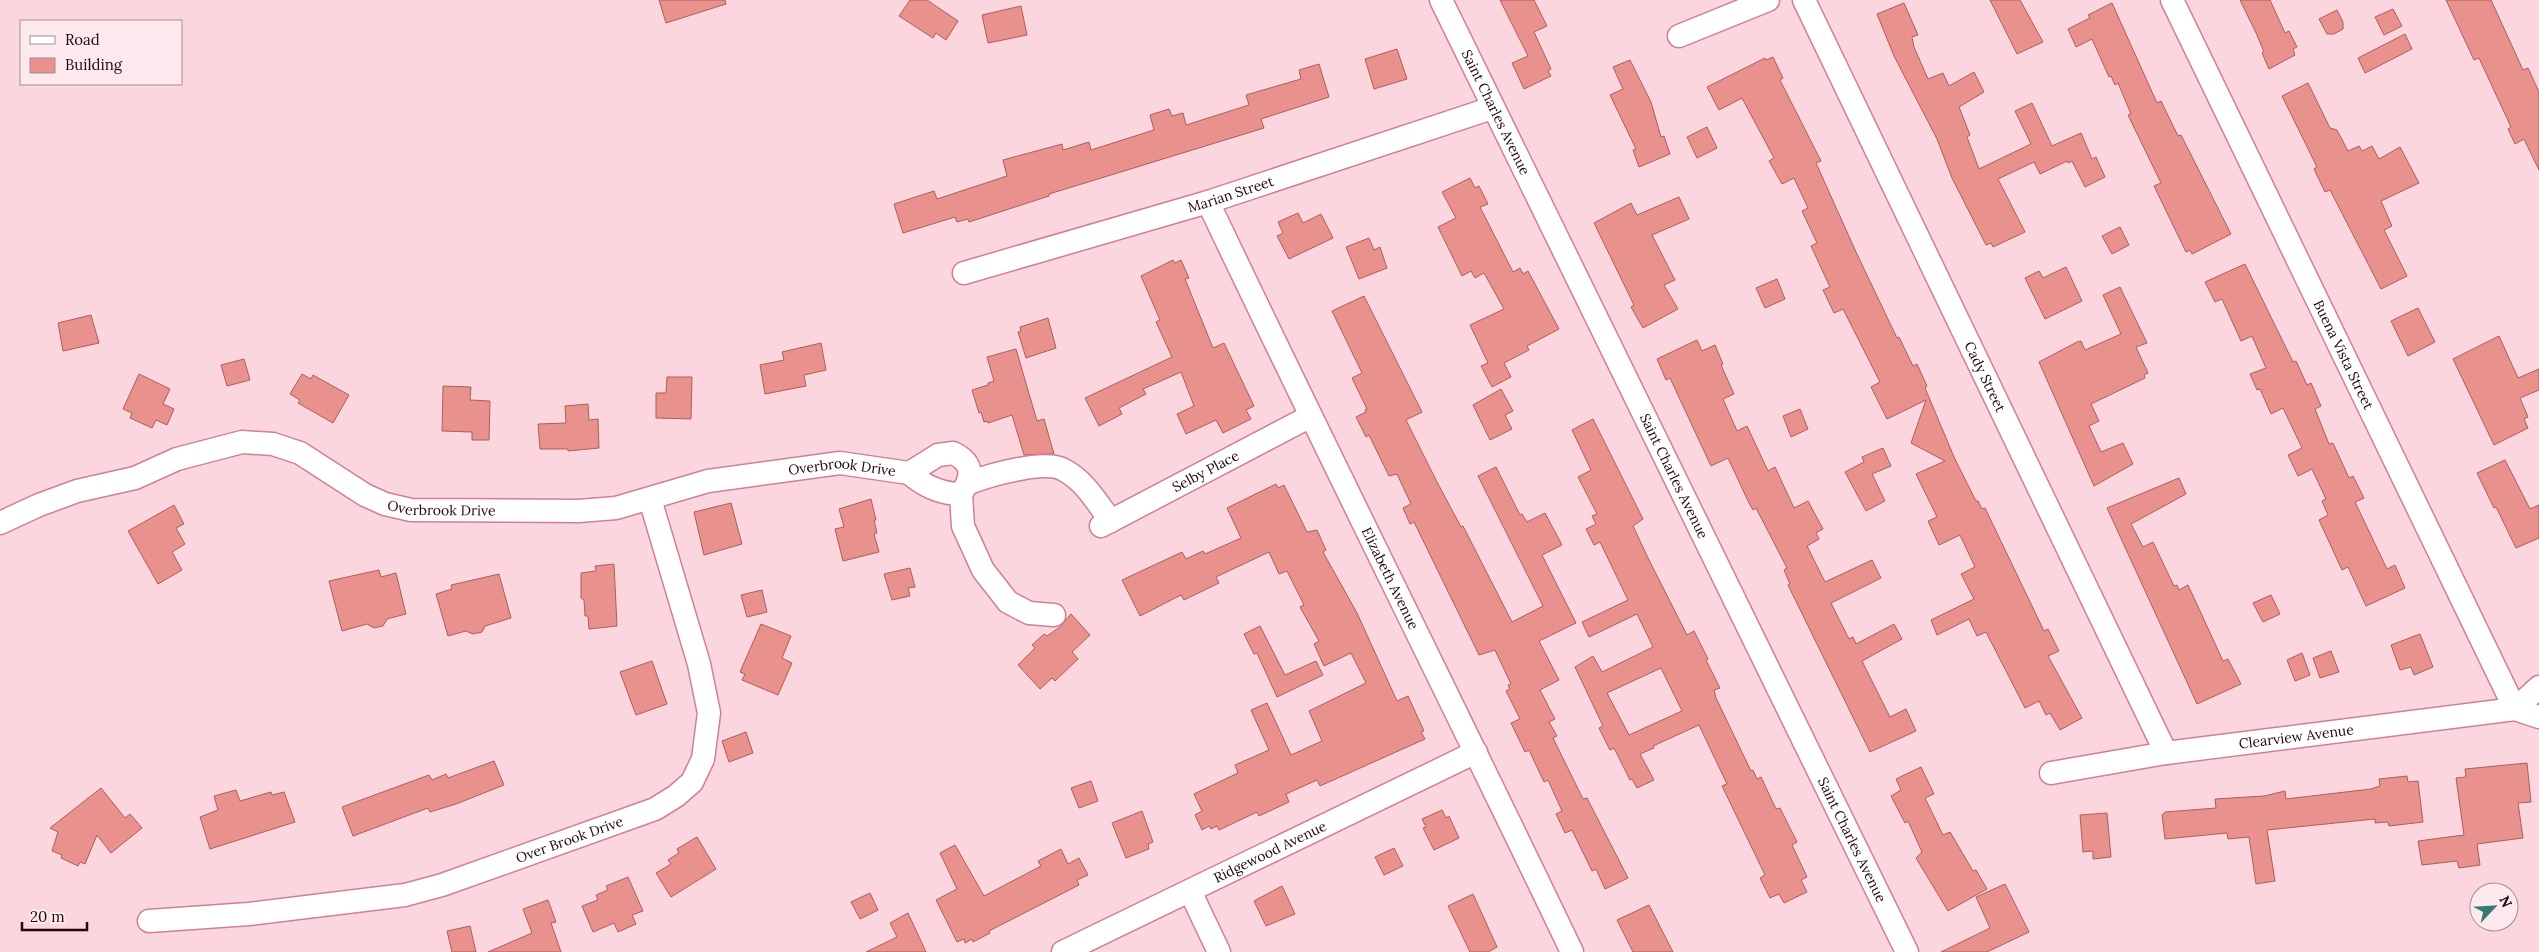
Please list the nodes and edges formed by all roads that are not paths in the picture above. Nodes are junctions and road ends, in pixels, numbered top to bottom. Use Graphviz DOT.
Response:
graph roads {
  1 [pos="1441,0"];
  2 [pos="1768,0"];
  3 [pos="1804,0"];
  4 [pos="2172,0"];
  5 [pos="1679,36"];
  6 [pos="1492,108"];
  7 [pos="1208,202"];
  8 [pos="964,273"];
  9 [pos="1310,417"];
  10 [pos="909,473"];
  11 [pos="965,488"];
  12 [pos="650,499"];
  13 [pos="0,522"];
  14 [pos="1054,615"];
  15 [pos="2539,687"];
  16 [pos="2515,709"];
  17 [pos="2539,717"];
  18 [pos="1476,752"];
  19 [pos="2166,753"];
  20 [pos="2051,773"];
  21 [pos="1190,891"];
  22 [pos="149,921"];
  23 [pos="1063,952"];
  24 [pos="1219,952"];
  25 [pos="1572,952"];
  26 [pos="1907,952"];
  1 -- 6 [label="street, Saint Charles Avenue"];
  2 -- 5 [label="street"];
  3 -- 19 [label="street, Cady Street"];
  4 -- 16 [label="street, Buena Vista Street"];
  6 -- 7 [label="street, Marian Street"];
  6 -- 26 [label="street, Saint Charles Avenue"];
  7 -- 8 [label="street, Marian Street"];
  7 -- 9 [label="street, Elizabeth Avenue"];
  9 -- 11 [label="street, Selby Place"];
  9 -- 18 [label="street, Elizabeth Avenue"];
  10 -- 11 [label="street"];
  10 -- 11 [label="street"];
  10 -- 12 [label="street, Overbrook Drive"];
  11 -- 14 [label="street"];
  12 -- 13 [label="street, Overbrook Drive"];
  12 -- 22 [label="street, Over Brook Drive"];
  15 -- 16 [label="street"];
  16 -- 17 [label="street, Clearview Avenue"];
  16 -- 19 [label="street, Clearview Avenue"];
  18 -- 21 [label="street, Ridgewood Avenue"];
  18 -- 25 [label="street, Elizabeth Avenue"];
  19 -- 20 [label="street, Clearview Avenue"];
  21 -- 23 [label="street, Ridgewood Avenue"];
  21 -- 24 [label="street"];
}
